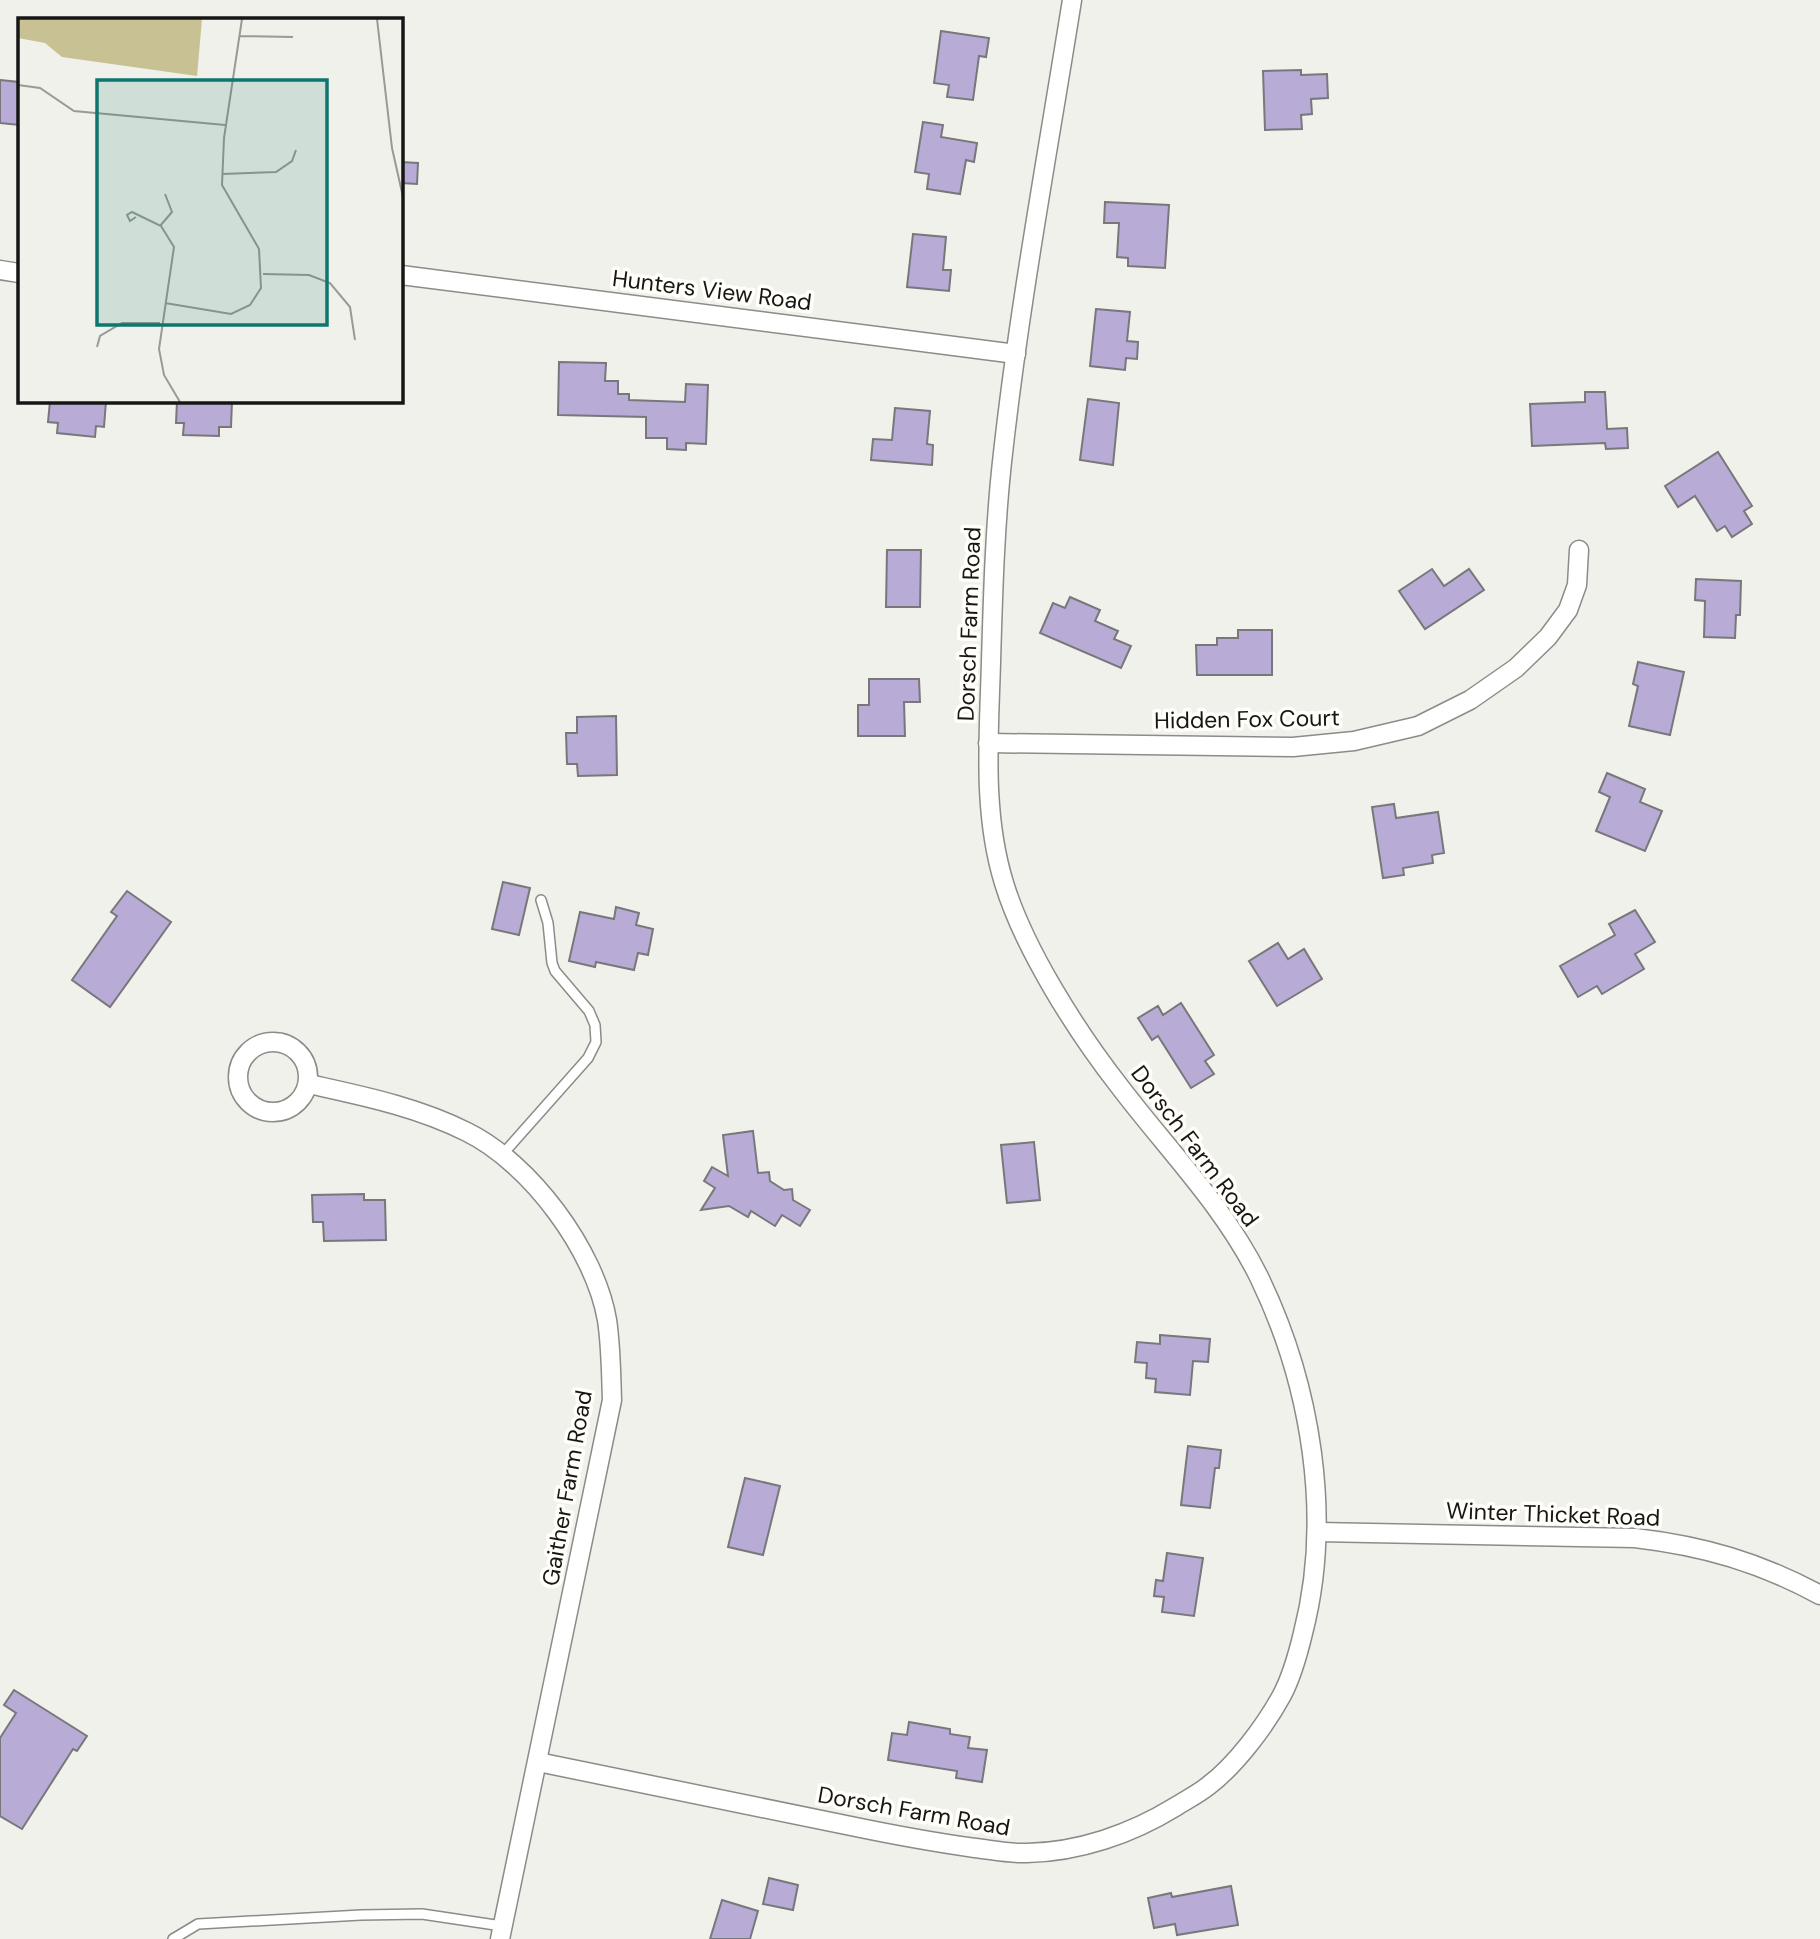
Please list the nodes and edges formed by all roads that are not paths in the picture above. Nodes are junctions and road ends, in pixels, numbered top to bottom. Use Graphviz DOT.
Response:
graph roads {
  1 [pos="1072,0"];
  2 [pos="0,270"];
  3 [pos="18,273"];
  4 [pos="402,275"];
  5 [pos="1016,354"];
  6 [pos="1579,550"];
  7 [pos="988,743"];
  8 [pos="541,900"];
  9 [pos="309,1084"];
  10 [pos="502,1155"];
  11 [pos="1317,1532"];
  12 [pos="1820,1595"];
  13 [pos="538,1762"];
  14 [pos="501,1933"];
  15 [pos="173,1939"];
  1 -- 5 [label="street, Dorsch Farm Road"];
  2 -- 3 [label="street"];
  4 -- 5 [label="street, Hunters View Road"];
  5 -- 7 [label="street, Dorsch Farm Road"];
  6 -- 7 [label="street, Hidden Fox Court"];
  7 -- 11 [label="street, Dorsch Farm Road"];
  8 -- 10 [label="lane"];
  9 -- 9 [label="street"];
  9 -- 10 [label="street, Gaither Farm Road"];
  10 -- 13 [label="street, Gaither Farm Road"];
  11 -- 12 [label="street, Winter Thicket Road"];
  11 -- 13 [label="street, Dorsch Farm Road"];
  13 -- 14 [label="street, Gaither Farm Road"];
  14 -- 15 [label="lane"];
}
